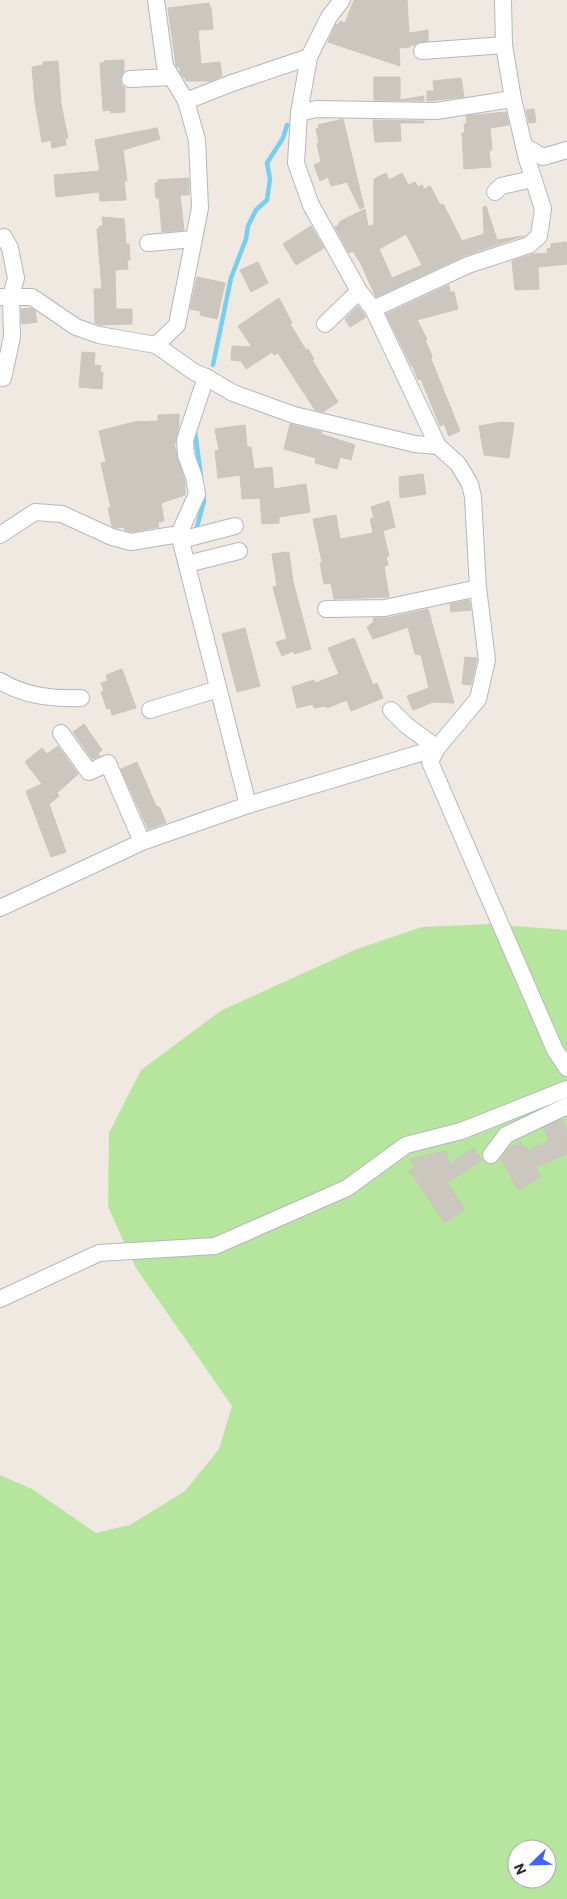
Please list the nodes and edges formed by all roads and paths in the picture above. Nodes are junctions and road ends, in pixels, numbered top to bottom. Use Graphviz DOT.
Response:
graph roads {
  1 [pos="156,0"];
  2 [pos="342,0"];
  3 [pos="503,0"];
  4 [pos="504,45"];
  5 [pos="422,51"];
  6 [pos="309,57"];
  7 [pos="171,77"];
  8 [pos="130,79"];
  9 [pos="513,99"];
  10 [pos="186,101"];
  11 [pos="300,113"];
  12 [pos="524,146"];
  13 [pos="567,150"];
  14 [pos="533,179"];
  15 [pos="495,192"];
  16 [pos="4,237"];
  17 [pos="194,239"];
  18 [pos="148,243"];
  19 [pos="359,292"];
  20 [pos="6,297"];
  21 [pos="373,309"];
  22 [pos="325,324"];
  23 [pos="156,345"];
  24 [pos="206,377"];
  25 [pos="3,378"];
  26 [pos="438,446"];
  27 [pos="235,526"];
  28 [pos="0,535"];
  29 [pos="180,537"];
  30 [pos="239,551"];
  31 [pos="187,564"];
  32 [pos="478,588"];
  33 [pos="326,609"];
  34 [pos="0,681"];
  35 [pos="218,689"];
  36 [pos="81,698"];
  37 [pos="150,710"];
  38 [pos="391,710"];
  39 [pos="61,733"];
  40 [pos="437,748"];
  41 [pos="248,806"];
  42 [pos="142,842"];
  43 [pos="0,897"];
  44 [pos="22,898"];
  45 [pos="0,908"];
  46 [pos="567,1068"];
  47 [pos="567,1089"];
  48 [pos="567,1106"];
  49 [pos="491,1155"];
  50 [pos="0,1299"];
  1 -- 7 [label="street"];
  2 -- 6 [label="street"];
  3 -- 4 [label="street"];
  4 -- 5 [label="street"];
  4 -- 9 [label="street"];
  6 -- 10 [label="street"];
  6 -- 11 [label="street"];
  7 -- 8 [label="street"];
  7 -- 10 [label="street"];
  9 -- 11 [label="street"];
  9 -- 12 [label="street"];
  10 -- 17 [label="street"];
  11 -- 19 [label="street"];
  12 -- 13 [label="street"];
  12 -- 14 [label="street"];
  14 -- 15 [label="street"];
  14 -- 21 [label="street"];
  16 -- 20 [label="street"];
  17 -- 18 [label="street"];
  17 -- 23 [label="street"];
  19 -- 21 [label="street"];
  19 -- 22 [label="street"];
  20 -- 23 [label="street"];
  20 -- 25 [label="street"];
  21 -- 26 [label="street"];
  23 -- 24 [label="street"];
  24 -- 26 [label="street"];
  24 -- 29 [label="street"];
  26 -- 32 [label="street"];
  27 -- 29 [label="street"];
  28 -- 29 [label="street"];
  29 -- 31 [label="street"];
  30 -- 31 [label="street"];
  31 -- 35 [label="street"];
  32 -- 33 [label="street"];
  32 -- 40 [label="street"];
  34 -- 36 [label="street"];
  35 -- 37 [label="street"];
  35 -- 41 [label="street"];
  38 -- 40 [label="street"];
  39 -- 42 [label="street"];
  40 -- 41 [label="street"];
  40 -- 46 [label="street"];
  41 -- 42 [label="street"];
  42 -- 44 [label="street"];
  43 -- 44 [label="street"];
  44 -- 45 [label="street"];
  47 -- 50 [label="street"];
  48 -- 49 [label="street"];
}
